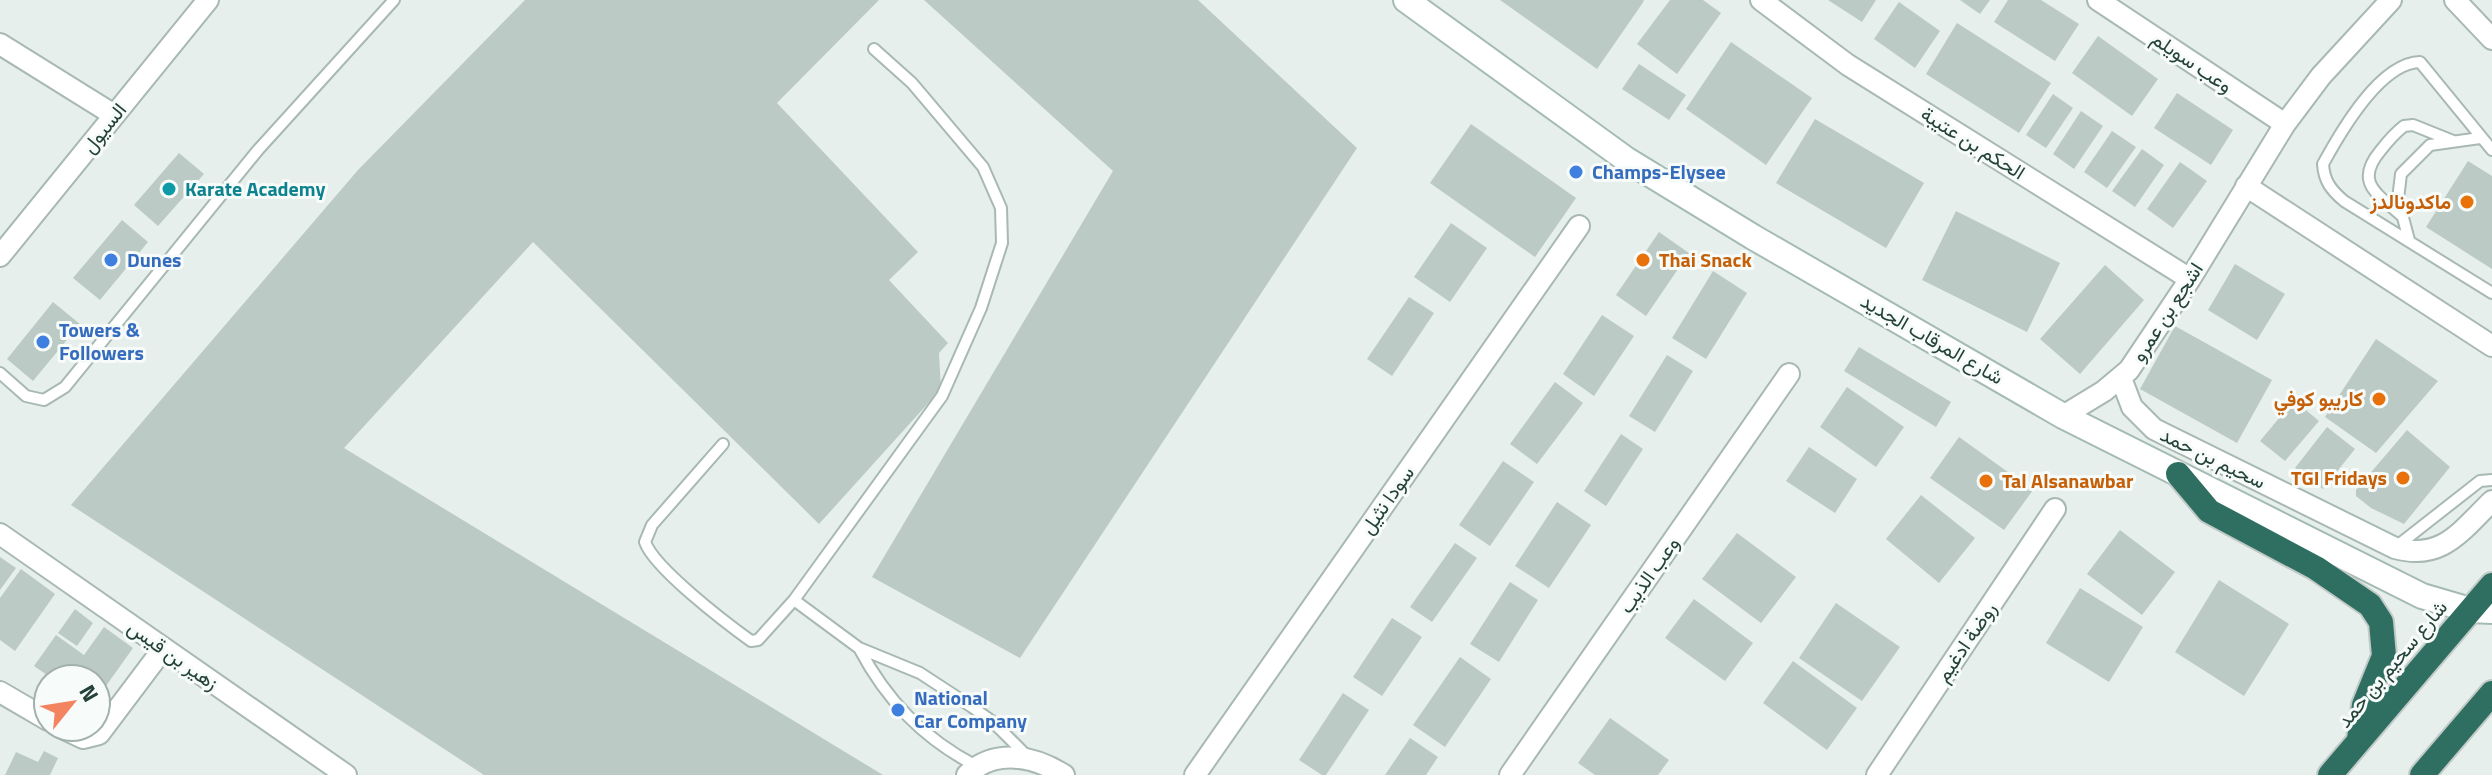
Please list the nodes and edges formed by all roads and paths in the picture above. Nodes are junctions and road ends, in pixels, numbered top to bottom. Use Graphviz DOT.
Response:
graph roads {
  1 [pos="208,0"];
  2 [pos="394,0"];
  3 [pos="1406,0"];
  4 [pos="1761,0"];
  5 [pos="2098,0"];
  6 [pos="2391,0"];
  7 [pos="2455,0"];
  8 [pos="2491,36"];
  9 [pos="0,44"];
  10 [pos="874,49"];
  11 [pos="114,115"];
  12 [pos="2285,124"];
  13 [pos="2480,138"];
  14 [pos="2453,141"];
  15 [pos="2492,150"];
  16 [pos="2246,186"];
  17 [pos="2403,217"];
  18 [pos="1579,226"];
  19 [pos="2409,240"];
  20 [pos="0,256"];
  21 [pos="2190,279"];
  22 [pos="2492,294"];
  23 [pos="2492,346"];
  24 [pos="0,373"];
  25 [pos="1789,374"];
  26 [pos="2121,378"];
  27 [pos="2063,416"];
  28 [pos="723,444"];
  29 [pos="2178,474"];
  30 [pos="2492,480"];
  31 [pos="2492,501"];
  32 [pos="2055,509"];
  33 [pos="0,534"];
  34 [pos="2395,548"];
  35 [pos="2492,585"];
  36 [pos="794,600"];
  37 [pos="2481,611"];
  38 [pos="859,648"];
  39 [pos="163,649"];
  40 [pos="0,692"];
  41 [pos="2492,693"];
  42 [pos="32,711"];
  43 [pos="112,717"];
  44 [pos="2359,739"];
  45 [pos="1029,758"];
  46 [pos="972,770"];
  47 [pos="346,775"];
  48 [pos="1064,775"];
  49 [pos="1195,775"];
  50 [pos="1510,775"];
  51 [pos="1877,775"];
  52 [pos="2330,775"];
  53 [pos="2422,775"];
  1 -- 11 [label="street, السيول"];
  2 -- 24 [label="lane"];
  3 -- 27 [label="street, شارع المرقاب الجديد"];
  4 -- 21 [label="street, الحكم بن عتيبة"];
  5 -- 12 [label="street, وعب سويلم"];
  6 -- 12 [label="street, اشجع بن عمرو"];
  7 -- 8 [label="street"];
  9 -- 11 [label="street"];
  10 -- 36 [label="lane"];
  11 -- 20 [label="street, السيول"];
  12 -- 16 [label="street, اشجع بن عمرو"];
  13 -- 14 [label="lane"];
  13 -- 15 [label="lane"];
  13 -- 19 [label="lane"];
  14 -- 17 [label="lane"];
  14 -- 17 [label="lane"];
  16 -- 21 [label="street, اشجع بن عمرو"];
  16 -- 23 [label="street"];
  17 -- 19 [label="lane"];
  18 -- 49 [label="street, سودا نثيل"];
  19 -- 22 [label="lane"];
  21 -- 26 [label="street, اشجع بن عمرو"];
  25 -- 50 [label="street, وعب الذيب"];
  26 -- 27 [label="street, اشجع بن عمرو"];
  26 -- 34 [label="street, سحيم بن حمد"];
  27 -- 29 [label="street, شارع المرقاب الجديد"];
  28 -- 36 [label="lane"];
  29 -- 37 [label="street, شارع المرقاب الجديد"];
  29 -- 44 [label="highway"];
  30 -- 34 [label="lane"];
  31 -- 34 [label="street, سحيم بن حمد"];
  32 -- 51 [label="street, روضة ادغيم"];
  33 -- 39 [label="street, زهير بن قيس"];
  35 -- 37 [label="highway, شارع سحيم بن حمد"];
  36 -- 38 [label="lane"];
  37 -- 44 [label="highway, شارع سحيم بن حمد"];
  38 -- 45 [label="lane"];
  38 -- 46 [label="lane"];
  39 -- 43 [label="street"];
  39 -- 47 [label="street, زهير بن قيس"];
  40 -- 42 [label="street"];
  41 -- 53 [label="highway"];
  44 -- 52 [label="highway, شارع سحيم بن حمد"];
  45 -- 46 [label="street"];
  45 -- 48 [label="street"];
}
